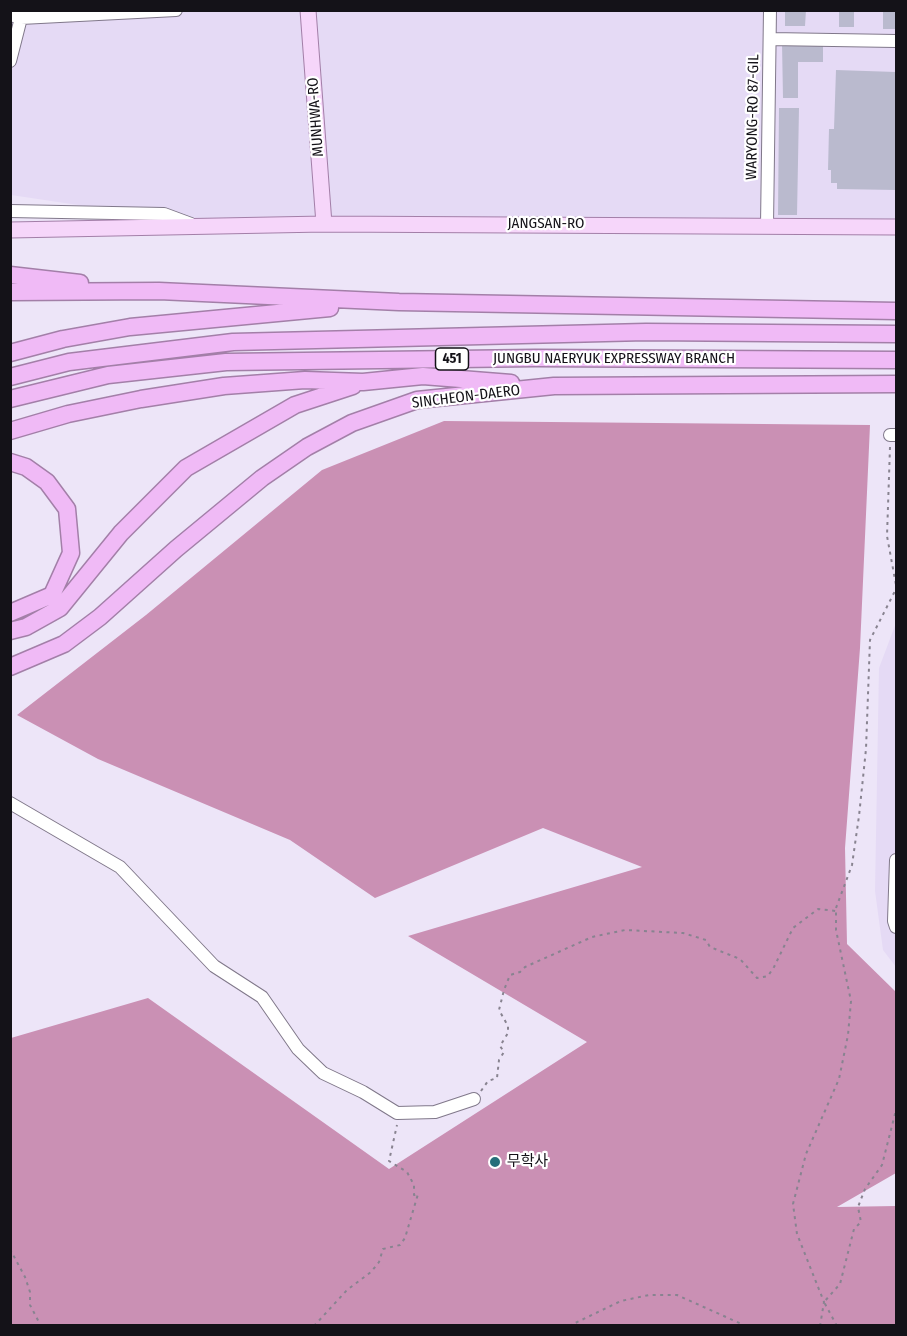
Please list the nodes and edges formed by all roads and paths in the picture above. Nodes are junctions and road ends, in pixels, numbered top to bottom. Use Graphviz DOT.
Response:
graph roads {
  1 [pos="176,10"];
  2 [pos="308,10"];
  3 [pos="770,10"];
  4 [pos="18,14"];
  5 [pos="770,39"];
  6 [pos="897,41"];
  7 [pos="10,61"];
  8 [pos="10,211"];
  9 [pos="324,224"];
  10 [pos="767,225"];
  11 [pos="195,226"];
  12 [pos="897,227"];
  13 [pos="10,230"];
  14 [pos="10,275"];
  15 [pos="159,291"];
  16 [pos="10,292"];
  17 [pos="399,302"];
  18 [pos="897,312"];
  19 [pos="897,334"];
  20 [pos="10,353"];
  21 [pos="897,360"];
  22 [pos="10,377"];
  23 [pos="363,382"];
  24 [pos="897,384"];
  25 [pos="554,386"];
  26 [pos="10,399"];
  27 [pos="10,430"];
  28 [pos="893,435"];
  29 [pos="10,462"];
  30 [pos="897,585"];
  31 [pos="897,589"];
  32 [pos="10,613"];
  33 [pos="10,631"];
  34 [pos="10,667"];
  35 [pos="10,803"];
  36 [pos="897,860"];
  37 [pos="836,911"];
  38 [pos="897,927"];
  39 [pos="474,1099"];
  40 [pos="897,1110"];
  41 [pos="397,1113"];
  42 [pos="10,1249"];
  43 [pos="824,1302"];
  44 [pos="41,1326"];
  45 [pos="314,1326"];
  46 [pos="569,1326"];
  47 [pos="746,1326"];
  48 [pos="820,1326"];
  49 [pos="837,1326"];
  1 -- 4 [label="street"];
  2 -- 9 [label="main road, MUNHWA-RO"];
  3 -- 5 [label="street, WARYONG-RO 87-GIL"];
  4 -- 7 [label="street"];
  5 -- 6 [label="street"];
  5 -- 10 [label="street, WARYONG-RO 87-GIL"];
  8 -- 11 [label="street, JANGSAN-RO"];
  9 -- 10 [label="main road, JANGSAN-RO"];
  9 -- 11 [label="main road, JANGSAN-RO"];
  10 -- 12 [label="main road, JANGSAN-RO"];
  11 -- 13 [label="main road, JANGSAN-RO"];
  14 -- 15 [label="highway"];
  15 -- 16 [label="highway"];
  15 -- 17 [label="highway"];
  17 -- 18 [label="highway"];
  17 -- 20 [label="highway"];
  19 -- 22 [label="highway, JUNGBU NAERYUK EXPRESSWAY BRANCH / 451"];
  21 -- 26 [label="highway, JUNGBU NAERYUK EXPRESSWAY BRANCH / 451"];
  23 -- 25 [label="highway"];
  23 -- 27 [label="highway"];
  23 -- 33 [label="highway"];
  24 -- 25 [label="highway, SINCHEON-DAERO"];
  25 -- 34 [label="highway, SINCHEON-DAERO"];
  28 -- 30 [label="path"];
  29 -- 32 [label="highway"];
  31 -- 37 [label="path"];
  35 -- 41 [label="street"];
  36 -- 38 [label="street"];
  37 -- 39 [label="path"];
  37 -- 43 [label="path"];
  39 -- 41 [label="street"];
  40 -- 43 [label="path"];
  41 -- 45 [label="path"];
  42 -- 44 [label="path"];
  43 -- 48 [label="path"];
  43 -- 49 [label="path"];
  46 -- 47 [label="path"];
}
